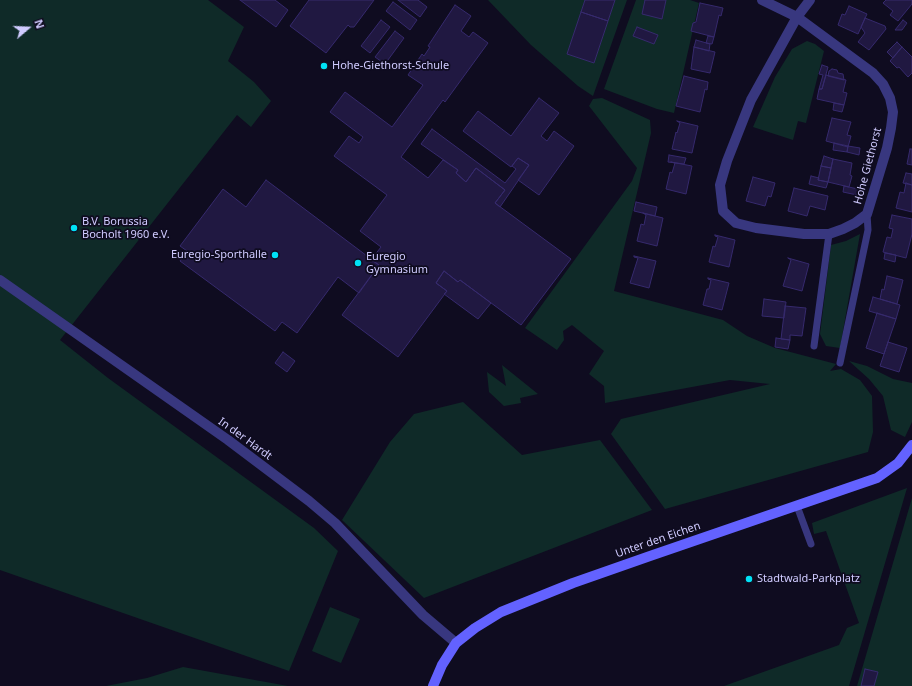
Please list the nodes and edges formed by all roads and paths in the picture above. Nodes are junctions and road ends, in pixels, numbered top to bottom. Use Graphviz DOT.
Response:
graph roads {
  1 [pos="762,0"];
  2 [pos="810,0"];
  3 [pos="797,17"];
  4 [pos="867,214"];
  5 [pos="829,234"];
  6 [pos="0,280"];
  7 [pos="814,346"];
  8 [pos="840,363"];
  9 [pos="912,446"];
  10 [pos="797,506"];
  11 [pos="811,544"];
  12 [pos="456,642"];
  13 [pos="433,686"];
  1 -- 3 [label="street, Hohe Giethorst"];
  2 -- 3 [label="street, Hohe Giethorst"];
  3 -- 4 [label="street, Hohe Giethorst"];
  3 -- 5 [label="street, Hohe Giethorst"];
  4 -- 5 [label="street, Hohe Giethorst"];
  4 -- 8 [label="lane"];
  5 -- 7 [label="lane"];
  6 -- 12 [label="street, In der Hardt"];
  9 -- 10 [label="street, Unter den Eichen"];
  10 -- 11 [label="lane"];
  10 -- 12 [label="street, Unter den Eichen"];
  12 -- 13 [label="street, Unter den Eichen"];
}
